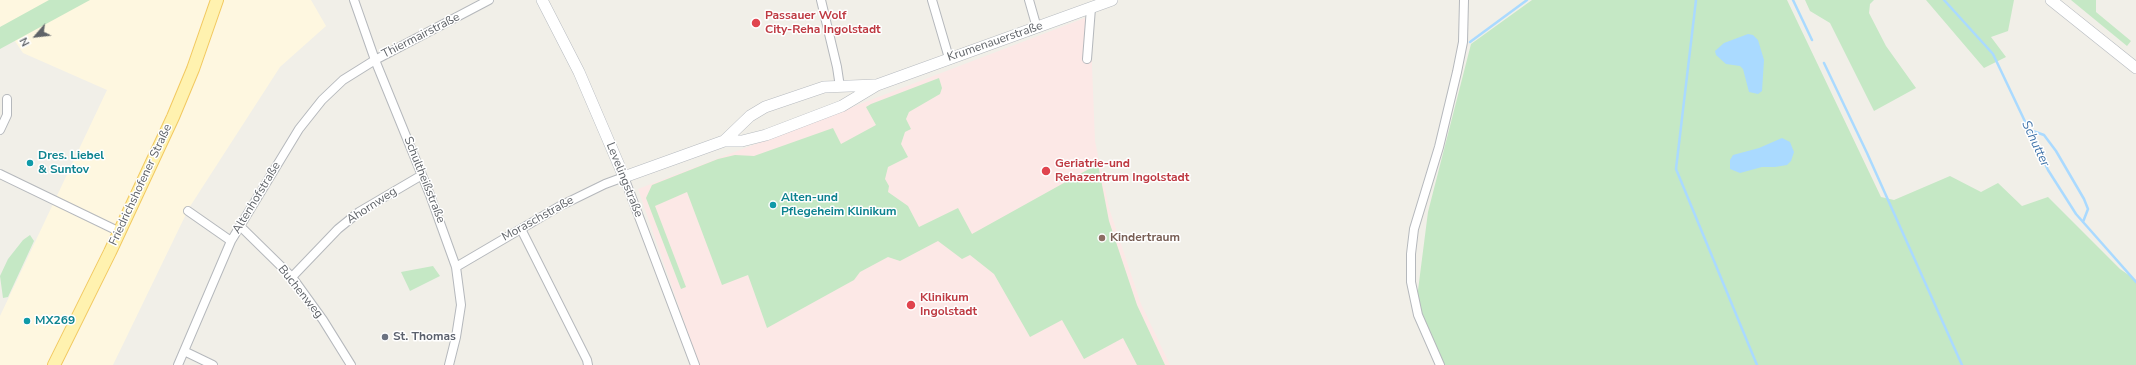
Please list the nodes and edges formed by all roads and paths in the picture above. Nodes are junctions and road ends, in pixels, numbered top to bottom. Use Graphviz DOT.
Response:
graph roads {
  1 [pos="217,0"];
  2 [pos="354,0"];
  3 [pos="489,0"];
  4 [pos="542,0"];
  5 [pos="821,0"];
  6 [pos="932,0"];
  7 [pos="1030,0"];
  8 [pos="1112,0"];
  9 [pos="1464,0"];
  10 [pos="2051,0"];
  11 [pos="1091,8"];
  12 [pos="1037,28"];
  13 [pos="949,58"];
  14 [pos="1087,58"];
  15 [pos="375,60"];
  16 [pos="2136,68"];
  17 [pos="877,85"];
  18 [pos="840,87"];
  19 [pos="7,99"];
  20 [pos="842,106"];
  21 [pos="746,120"];
  22 [pos="0,130"];
  23 [pos="754,138"];
  24 [pos="724,141"];
  25 [pos="0,174"];
  26 [pos="422,175"];
  27 [pos="624,177"];
  28 [pos="188,211"];
  29 [pos="240,226"];
  30 [pos="521,229"];
  31 [pos="120,232"];
  32 [pos="231,241"];
  33 [pos="456,267"];
  34 [pos="292,278"];
  35 [pos="184,351"];
  36 [pos="54,365"];
  37 [pos="178,365"];
  38 [pos="213,365"];
  39 [pos="351,365"];
  40 [pos="449,365"];
  41 [pos="588,365"];
  42 [pos="695,365"];
  43 [pos="1440,365"];
  1 -- 31 [label="main road, Friedrichshofener Straße"];
  2 -- 15 [label="street, Schultheißstraße"];
  3 -- 15 [label="street, Thiermairstraße"];
  4 -- 27 [label="street, Levelingstraße"];
  5 -- 18 [label="street"];
  6 -- 13 [label="street"];
  7 -- 12 [label="street"];
  8 -- 11 [label="street, Krumenauerstraße"];
  9 -- 43 [label="street"];
  10 -- 16 [label="street"];
  11 -- 12 [label="street, Krumenauerstraße"];
  11 -- 14 [label="street"];
  12 -- 13 [label="street, Krumenauerstraße"];
  13 -- 17 [label="street, Krumenauerstraße"];
  15 -- 26 [label="street, Schultheißstraße"];
  15 -- 29 [label="street, Altenhofstraße"];
  17 -- 18 [label="street, Krumenauerstraße"];
  17 -- 20 [label="street, Krumenauerstraße"];
  18 -- 20 [label="street"];
  18 -- 21 [label="street, Krumenauerstraße"];
  19 -- 22 [label="street"];
  20 -- 23 [label="street, Krumenauerstraße"];
  21 -- 23 [label="street"];
  21 -- 24 [label="street, Krumenauerstraße"];
  23 -- 24 [label="street, Krumenauerstraße"];
  24 -- 27 [label="street, Krumenauerstraße"];
  25 -- 31 [label="street"];
  26 -- 33 [label="street, Schultheißstraße"];
  26 -- 34 [label="street, Ahornweg"];
  27 -- 30 [label="street, Moraschstraße"];
  27 -- 42 [label="street, Levelingstraße"];
  28 -- 32 [label="street"];
  29 -- 32 [label="street, Altenhofstraße"];
  29 -- 34 [label="street, Buchenweg"];
  30 -- 33 [label="street, Moraschstraße"];
  30 -- 41 [label="street"];
  31 -- 36 [label="main road, Friedrichshofener Straße"];
  32 -- 35 [label="street, Altenhofstraße"];
  33 -- 40 [label="street, Schultheißstraße"];
  34 -- 39 [label="street, Buchenweg"];
  35 -- 37 [label="street, Altenhofstraße"];
  35 -- 38 [label="street"];
}
